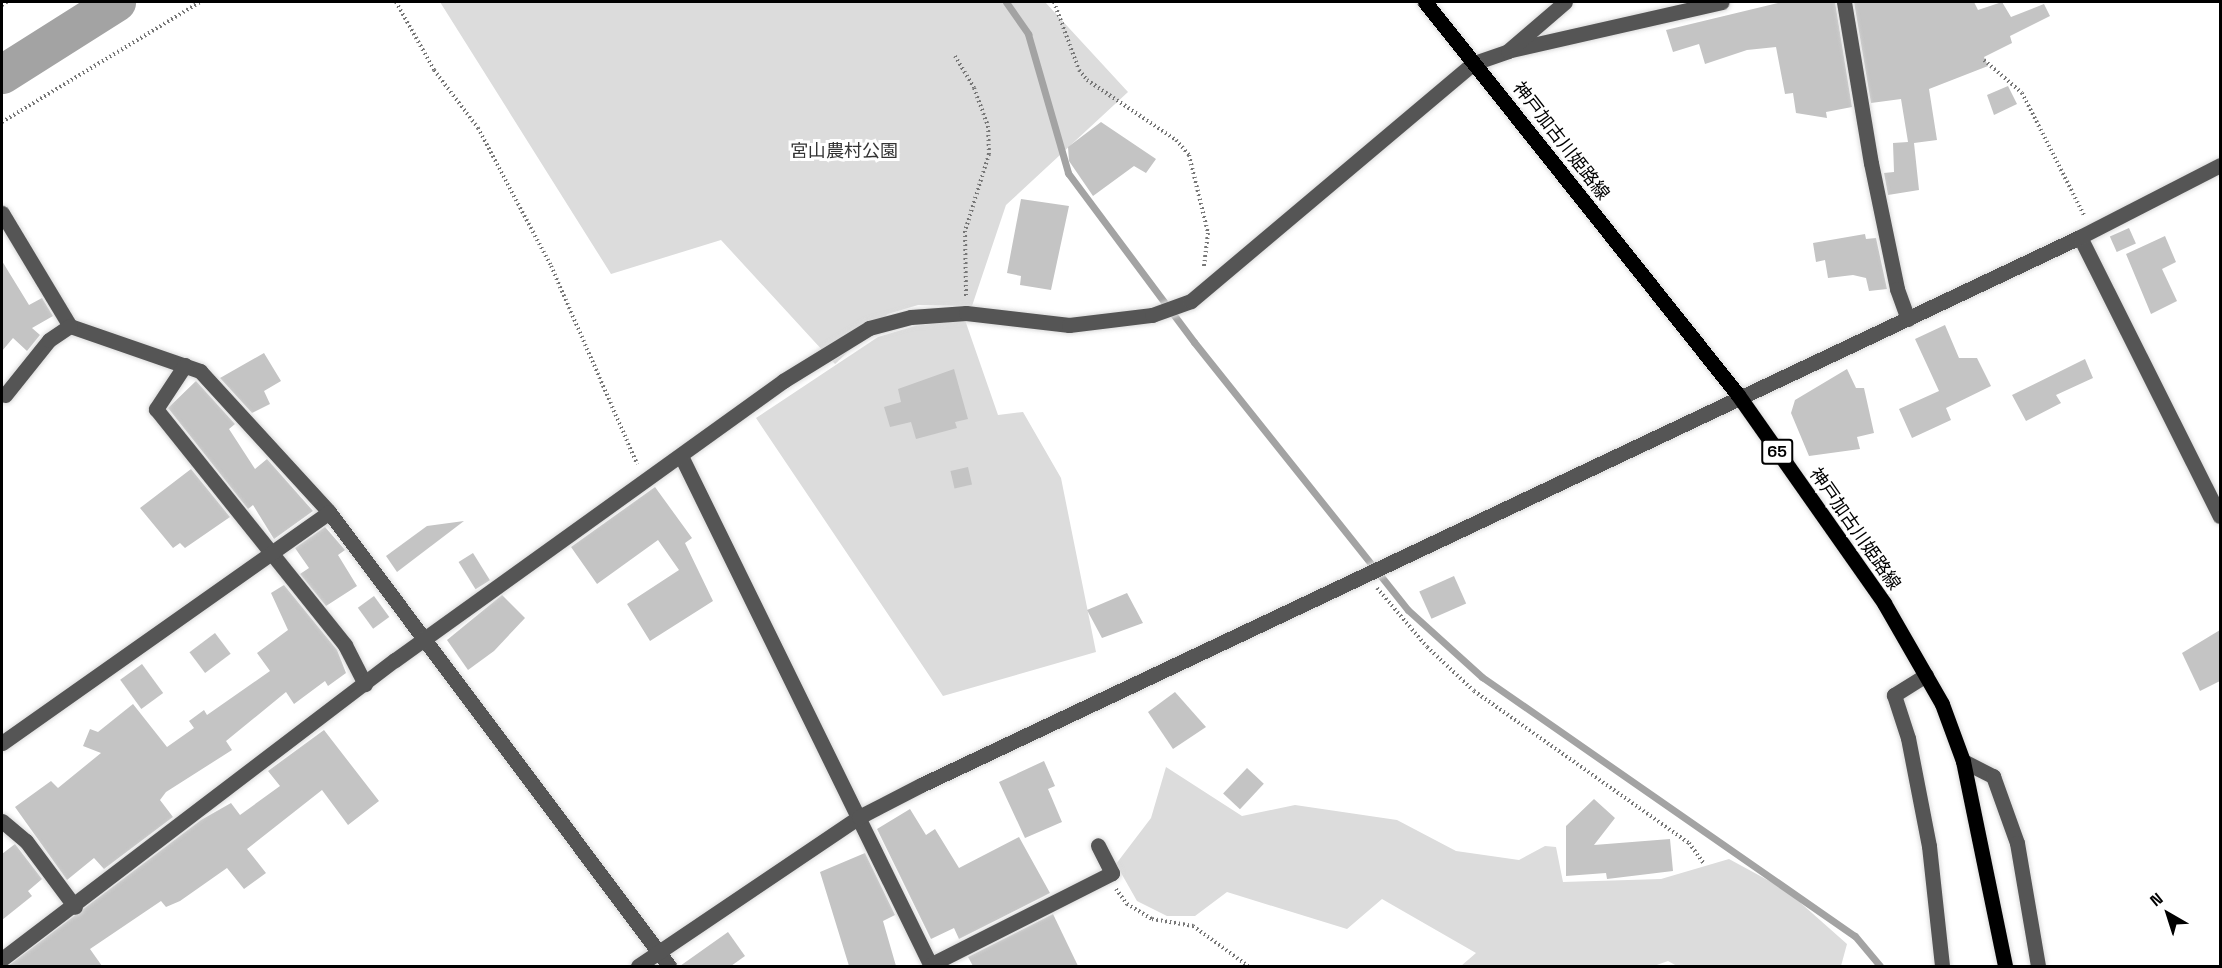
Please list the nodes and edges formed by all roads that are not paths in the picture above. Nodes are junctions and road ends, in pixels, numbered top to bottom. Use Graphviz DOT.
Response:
graph roads {
  1 [pos="1425,2"];
  2 [pos="1564,2"];
  3 [pos="1722,2"];
  4 [pos="1844,2"];
  5 [pos="1508,51"];
  6 [pos="1474,63"];
  7 [pos="2220,165"];
  8 [pos="2,213"];
  9 [pos="2086,234"];
  10 [pos="1908,319"];
  11 [pos="70,326"];
  12 [pos="185,366"];
  13 [pos="4,395"];
  14 [pos="1738,395"];
  15 [pos="682,458"];
  16 [pos="329,512"];
  17 [pos="2220,516"];
  18 [pos="272,552"];
  19 [pos="426,638"];
  20 [pos="1926,675"];
  21 [pos="365,684"];
  22 [pos="2,743"];
  23 [pos="1963,761"];
  24 [pos="859,818"];
  25 [pos="2,822"];
  26 [pos="1098,845"];
  27 [pos="75,908"];
  28 [pos="658,952"];
  29 [pos="2,959"];
  30 [pos="639,966"];
  31 [pos="669,966"];
  32 [pos="930,966"];
  33 [pos="1942,966"];
  34 [pos="2005,966"];
  35 [pos="2038,966"];
  1 -- 6 [label="main road, 神戸加古川姫路線 / 65"];
  2 -- 5 [label="street"];
  3 -- 5 [label="street"];
  4 -- 10 [label="street"];
  5 -- 6 [label="street"];
  6 -- 14 [label="main road, 神戸加古川姫路線 / 65"];
  6 -- 15 [label="street"];
  7 -- 9 [label="street"];
  8 -- 11 [label="street"];
  9 -- 10 [label="street"];
  9 -- 17 [label="street"];
  10 -- 14 [label="street"];
  11 -- 12 [label="street"];
  11 -- 13 [label="street"];
  12 -- 16 [label="street"];
  12 -- 18 [label="street"];
  14 -- 20 [label="main road, 神戸加古川姫路線 / 65"];
  14 -- 24 [label="street"];
  15 -- 19 [label="street"];
  15 -- 24 [label="street"];
  16 -- 18 [label="street"];
  16 -- 19 [label="street"];
  18 -- 21 [label="street"];
  18 -- 22 [label="street"];
  19 -- 21 [label="street"];
  19 -- 28 [label="street"];
  20 -- 23 [label="main road, 神戸加古川姫路線 / 65"];
  20 -- 33 [label="street"];
  21 -- 27 [label="street"];
  23 -- 34 [label="main road, 神戸加古川姫路線 / 65"];
  23 -- 35 [label="street"];
  24 -- 28 [label="street"];
  24 -- 32 [label="street"];
  25 -- 27 [label="street"];
  26 -- 32 [label="street"];
  27 -- 29 [label="street"];
  28 -- 30 [label="street"];
  28 -- 31 [label="street"];
}
